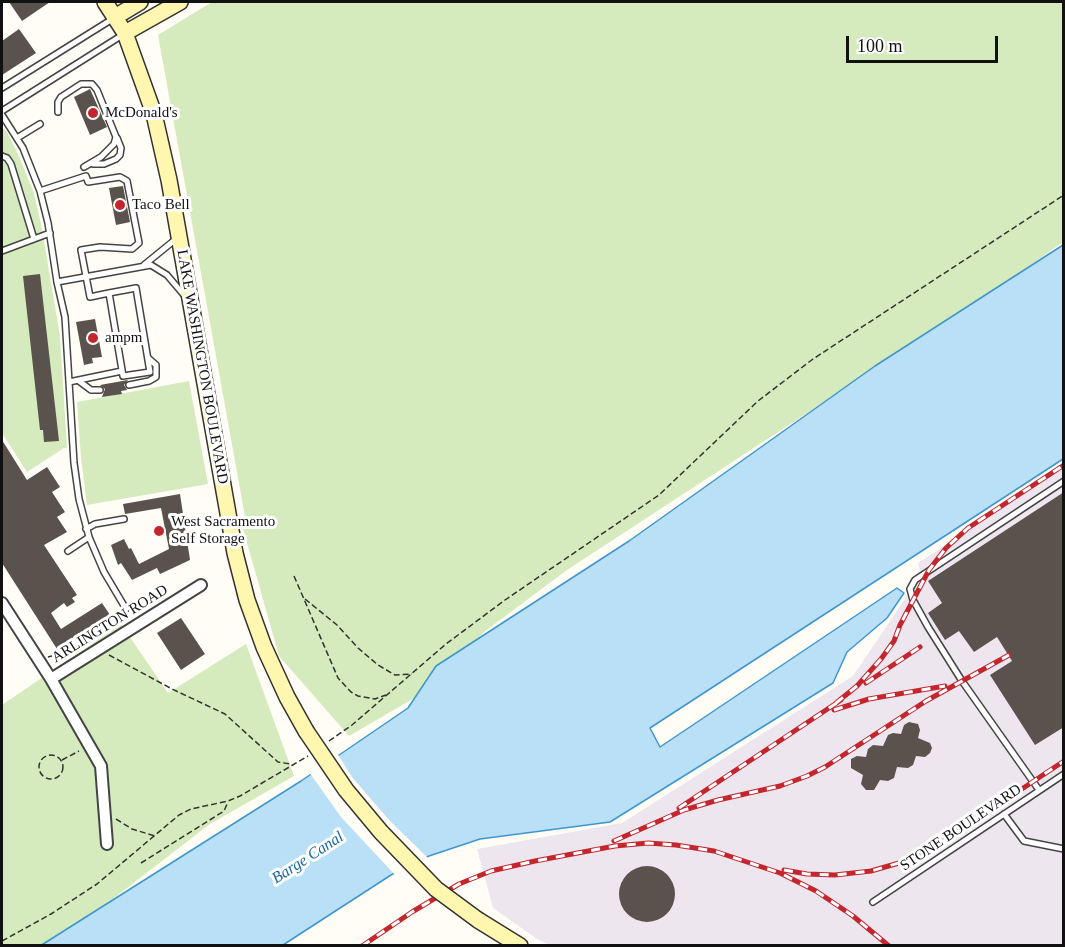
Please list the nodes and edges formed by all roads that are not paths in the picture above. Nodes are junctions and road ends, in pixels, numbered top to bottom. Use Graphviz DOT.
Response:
graph roads {
  1 [pos="105,2"];
  2 [pos="140,2"];
  3 [pos="180,2"];
  4 [pos="115,17"];
  5 [pos="125,33"];
  6 [pos="2,88"];
  7 [pos="58,112"];
  8 [pos="2,113"];
  9 [pos="40,124"];
  10 [pos="117,137"];
  11 [pos="17,138"];
  12 [pos="2,156"];
  13 [pos="91,164"];
  14 [pos="84,167"];
  15 [pos="40,191"];
  16 [pos="50,233"];
  17 [pos="179,235"];
  18 [pos="34,239"];
  19 [pos="2,251"];
  20 [pos="143,266"];
  21 [pos="86,276"];
  22 [pos="57,282"];
  23 [pos="109,293"];
  24 [pos="191,303"];
  25 [pos="148,358"];
  26 [pos="122,370"];
  27 [pos="80,381"];
  28 [pos="69,382"];
  29 [pos="129,385"];
  30 [pos="100,390"];
  31 [pos="1064,481"];
  32 [pos="124,519"];
  33 [pos="86,529"];
  34 [pos="89,537"];
  35 [pos="68,551"];
  36 [pos="201,585"];
  37 [pos="2,603"];
  38 [pos="126,609"];
  39 [pos="51,679"];
  40 [pos="1064,774"];
  41 [pos="1039,790"];
  42 [pos="1004,814"];
  43 [pos="107,844"];
  44 [pos="1064,849"];
  45 [pos="873,902"];
  46 [pos="520,945"];
  1 -- 4 [label="main road, LAKE WASHINGTON BOULEVARD"];
  2 -- 4 [label="main road"];
  3 -- 5 [label="main road"];
  4 -- 5 [label="main road, LAKE WASHINGTON BOULEVARD"];
  4 -- 6 [label="lane"];
  5 -- 8 [label="lane"];
  5 -- 17 [label="main road, LAKE WASHINGTON BOULEVARD"];
  7 -- 10 [label="lane"];
  8 -- 11 [label="lane"];
  9 -- 11 [label="lane"];
  10 -- 13 [label="lane"];
  10 -- 13 [label="lane"];
  11 -- 15 [label="lane"];
  12 -- 18 [label="lane"];
  13 -- 14 [label="lane"];
  15 -- 16 [label="lane"];
  15 -- 21 [label="lane"];
  16 -- 18 [label="lane"];
  16 -- 22 [label="lane"];
  17 -- 20 [label="lane"];
  17 -- 24 [label="main road, LAKE WASHINGTON BOULEVARD"];
  18 -- 19 [label="lane"];
  20 -- 21 [label="lane"];
  20 -- 24 [label="lane"];
  21 -- 22 [label="lane"];
  21 -- 23 [label="lane"];
  22 -- 28 [label="lane"];
  23 -- 25 [label="lane"];
  23 -- 26 [label="lane"];
  24 -- 46 [label="main road, LAKE WASHINGTON BOULEVARD, bridge"];
  25 -- 26 [label="lane"];
  25 -- 29 [label="lane"];
  26 -- 27 [label="lane"];
  27 -- 28 [label="lane"];
  27 -- 30 [label="lane"];
  28 -- 33 [label="lane"];
  31 -- 41 [label="lane"];
  32 -- 33 [label="lane"];
  33 -- 34 [label="lane"];
  34 -- 35 [label="lane"];
  34 -- 38 [label="lane"];
  36 -- 39 [label="street, ARLINGTON ROAD"];
  37 -- 39 [label="street, ARLINGTON ROAD"];
  39 -- 43 [label="street"];
  40 -- 41 [label="lane, STONE BOULEVARD"];
  41 -- 42 [label="lane, STONE BOULEVARD"];
  42 -- 44 [label="lane"];
  42 -- 45 [label="lane, STONE BOULEVARD"];
}
